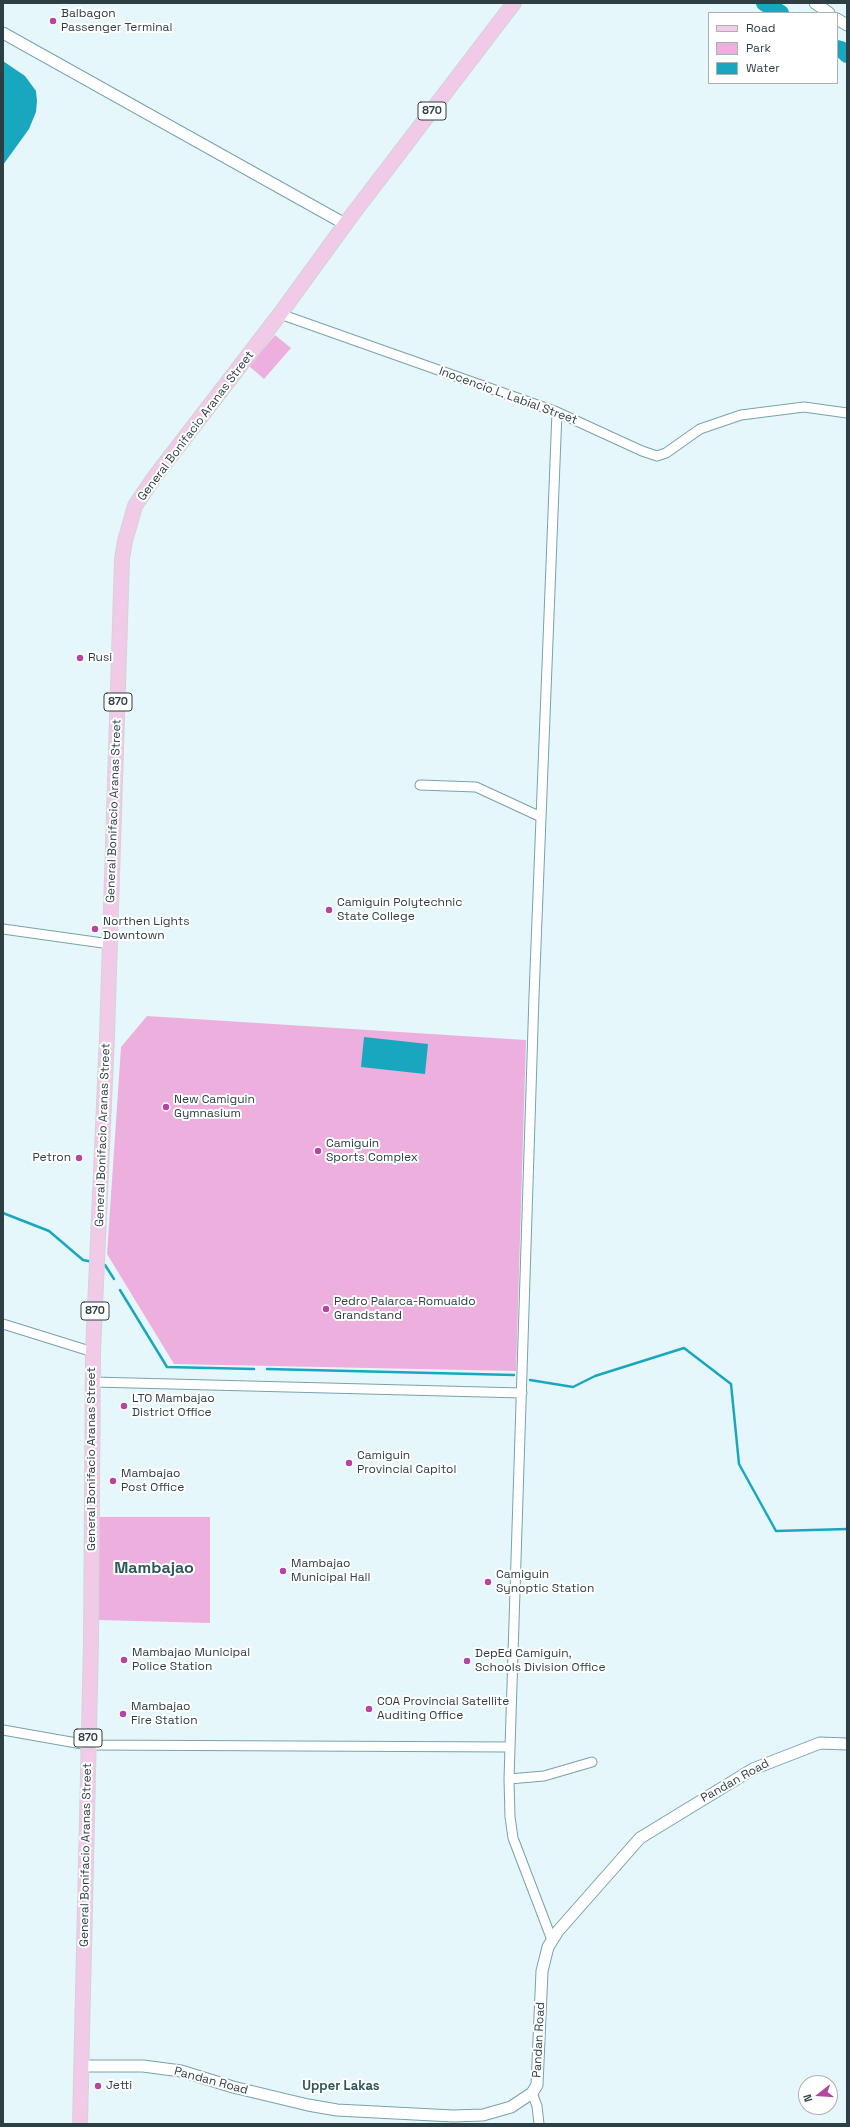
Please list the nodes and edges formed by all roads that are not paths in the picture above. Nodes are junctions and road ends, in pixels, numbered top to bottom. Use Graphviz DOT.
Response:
graph roads {
  1 [pos="514,3"];
  2 [pos="815,3"];
  3 [pos="828,12"];
  4 [pos="838,19"];
  5 [pos="847,25"];
  6 [pos="3,33"];
  7 [pos="347,222"];
  8 [pos="280,314"];
  9 [pos="557,412"];
  10 [pos="847,413"];
  11 [pos="420,785"];
  12 [pos="541,817"];
  13 [pos="3,929"];
  14 [pos="110,944"];
  15 [pos="3,1324"];
  16 [pos="93,1352"];
  17 [pos="93,1382"];
  18 [pos="522,1392"];
  19 [pos="3,1730"];
  20 [pos="847,1744"];
  21 [pos="88,1745"];
  22 [pos="510,1748"];
  23 [pos="592,1762"];
  24 [pos="509,1779"];
  25 [pos="552,1940"];
  26 [pos="81,2066"];
  27 [pos="532,2093"];
  28 [pos="80,2124"];
  29 [pos="539,2124"];
  1 -- 7 [label="main road, 870"];
  2 -- 3 [label="street"];
  4 -- 5 [label="street"];
  6 -- 7 [label="street"];
  7 -- 8 [label="main road, General Bonifacio Aranas Street / 870"];
  8 -- 9 [label="street, Inocencio L. Labial Street"];
  8 -- 14 [label="main road, General Bonifacio Aranas Street / 870"];
  9 -- 10 [label="street, Inocencio L. Labial Street"];
  9 -- 12 [label="street"];
  11 -- 12 [label="street"];
  12 -- 18 [label="street"];
  13 -- 14 [label="street"];
  14 -- 16 [label="main road, General Bonifacio Aranas Street / 870"];
  15 -- 16 [label="street"];
  16 -- 17 [label="main road, General Bonifacio Aranas Street / 870"];
  17 -- 18 [label="street"];
  17 -- 21 [label="main road, General Bonifacio Aranas Street / 870"];
  18 -- 22 [label="street"];
  19 -- 21 [label="street"];
  20 -- 25 [label="street, Pandan Road"];
  21 -- 22 [label="street"];
  21 -- 26 [label="main road, General Bonifacio Aranas Street / 870"];
  22 -- 24 [label="street"];
  23 -- 24 [label="street"];
  24 -- 25 [label="street"];
  25 -- 27 [label="street, Pandan Road"];
  26 -- 27 [label="street, Pandan Road"];
  26 -- 28 [label="main road, General Bonifacio Aranas Street / 870"];
  27 -- 29 [label="street"];
}
